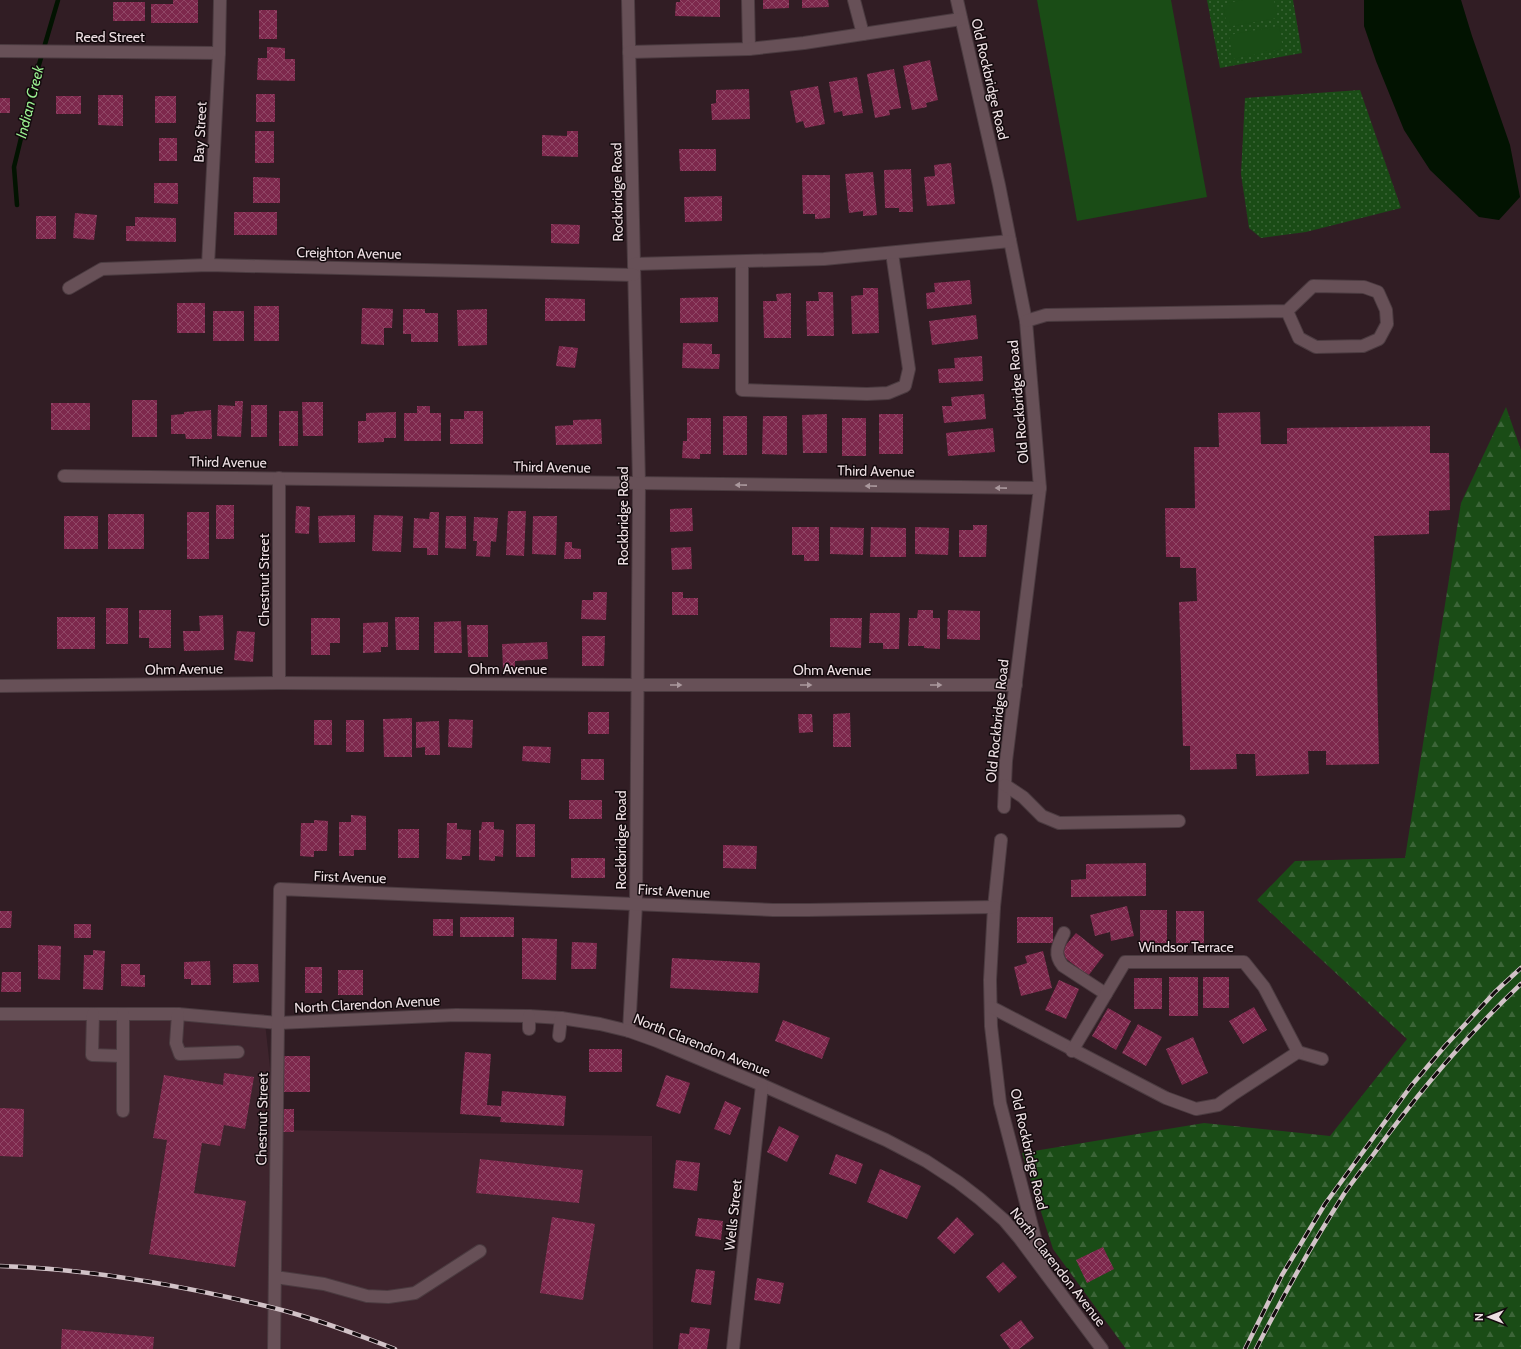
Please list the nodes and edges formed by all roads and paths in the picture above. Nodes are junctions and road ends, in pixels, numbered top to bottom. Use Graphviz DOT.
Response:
graph roads {
  1 [pos="220,0"];
  2 [pos="628,0"];
  3 [pos="748,0"];
  4 [pos="854,0"];
  5 [pos="957,0"];
  6 [pos="961,19"];
  7 [pos="863,34"];
  8 [pos="749,49"];
  9 [pos="0,51"];
  10 [pos="219,52"];
  11 [pos="629,52"];
  12 [pos="1010,241"];
  13 [pos="892,253"];
  14 [pos="742,262"];
  15 [pos="208,265"];
  16 [pos="634,269"];
  17 [pos="69,288"];
  18 [pos="1287,311"];
  19 [pos="1026,321"];
  20 [pos="64,476"];
  21 [pos="279,478"];
  22 [pos="639,484"];
  23 [pos="1040,488"];
  24 [pos="279,683"];
  25 [pos="637,685"];
  26 [pos="1016,685"];
  27 [pos="0,686"];
  28 [pos="1005,785"];
  29 [pos="1004,806"];
  30 [pos="1179,821"];
  31 [pos="1001,840"];
  32 [pos="280,889"];
  33 [pos="636,904"];
  34 [pos="994,907"];
  35 [pos="1064,933"];
  36 [pos="1106,994"];
  37 [pos="991,1007"];
  38 [pos="0,1014"];
  39 [pos="93,1014"];
  40 [pos="123,1014"];
  41 [pos="178,1014"];
  42 [pos="529,1016"];
  43 [pos="561,1018"];
  44 [pos="278,1023"];
  45 [pos="529,1030"];
  46 [pos="628,1031"];
  47 [pos="559,1036"];
  48 [pos="1072,1051"];
  49 [pos="238,1052"];
  50 [pos="1298,1052"];
  51 [pos="123,1056"];
  52 [pos="1322,1059"];
  53 [pos="762,1085"];
  54 [pos="123,1112"];
  55 [pos="480,1251"];
  56 [pos="1044,1272"];
  57 [pos="275,1277"];
  58 [pos="274,1349"];
  59 [pos="733,1349"];
  60 [pos="1102,1349"];
  1 -- 10 [label="street, Bay Street"];
  2 -- 11 [label="street, Rockbridge Road"];
  3 -- 8 [label="street"];
  4 -- 7 [label="street"];
  5 -- 6 [label="street, Old Rockbridge Road"];
  6 -- 7 [label="street"];
  6 -- 12 [label="street, Old Rockbridge Road"];
  7 -- 8 [label="street"];
  8 -- 11 [label="street"];
  9 -- 10 [label="street, Reed Street"];
  10 -- 15 [label="street, Bay Street"];
  11 -- 16 [label="street, Rockbridge Road"];
  12 -- 13 [label="street, Creighton Avenue"];
  12 -- 19 [label="street, Old Rockbridge Road"];
  13 -- 14 [label="street, Creighton Avenue"];
  13 -- 14 [label="street"];
  14 -- 16 [label="street, Creighton Avenue"];
  15 -- 16 [label="street, Creighton Avenue"];
  15 -- 17 [label="street, Creighton Avenue"];
  16 -- 22 [label="street, Rockbridge Road"];
  18 -- 18 [label="street"];
  18 -- 19 [label="street"];
  19 -- 23 [label="street, Old Rockbridge Road"];
  20 -- 21 [label="street, Third Avenue"];
  21 -- 22 [label="street, Third Avenue"];
  21 -- 24 [label="street, Chestnut Street"];
  23 -- 22 [label="street, Third Avenue, one-way"];
  22 -- 25 [label="street, Rockbridge Road"];
  23 -- 26 [label="street, Old Rockbridge Road"];
  24 -- 25 [label="street, Ohm Avenue"];
  24 -- 27 [label="street, Ohm Avenue"];
  25 -- 26 [label="street, Ohm Avenue, one-way"];
  25 -- 33 [label="street, Rockbridge Road"];
  26 -- 28 [label="street, Old Rockbridge Road"];
  28 -- 29 [label="street, Old Rockbridge Road"];
  28 -- 30 [label="street"];
  31 -- 34 [label="street, Old Rockbridge Road"];
  32 -- 33 [label="street, First Avenue"];
  32 -- 44 [label="street, Chestnut Street"];
  33 -- 34 [label="street, First Avenue"];
  33 -- 46 [label="street, Rockbridge Road"];
  34 -- 37 [label="street, Old Rockbridge Road"];
  35 -- 36 [label="street"];
  36 -- 48 [label="street, Windsor Terrace"];
  36 -- 50 [label="street, Windsor Terrace"];
  37 -- 48 [label="street"];
  37 -- 56 [label="street, Old Rockbridge Road"];
  38 -- 39 [label="street, North Clarendon Avenue"];
  39 -- 40 [label="street, North Clarendon Avenue"];
  39 -- 51 [label="street"];
  40 -- 41 [label="street, North Clarendon Avenue"];
  40 -- 51 [label="street"];
  41 -- 44 [label="street, North Clarendon Avenue"];
  41 -- 49 [label="street"];
  42 -- 43 [label="street, North Clarendon Avenue"];
  42 -- 44 [label="street, North Clarendon Avenue"];
  42 -- 45 [label="street"];
  43 -- 46 [label="street, North Clarendon Avenue"];
  43 -- 47 [label="street"];
  44 -- 57 [label="street, Chestnut Street"];
  46 -- 53 [label="street, North Clarendon Avenue"];
  48 -- 50 [label="street"];
  50 -- 52 [label="street"];
  51 -- 54 [label="street"];
  53 -- 56 [label="street, North Clarendon Avenue"];
  53 -- 59 [label="street, Wells Street"];
  55 -- 57 [label="street"];
  56 -- 60 [label="street, North Clarendon Avenue"];
  57 -- 58 [label="street, Chestnut Street"];
}
